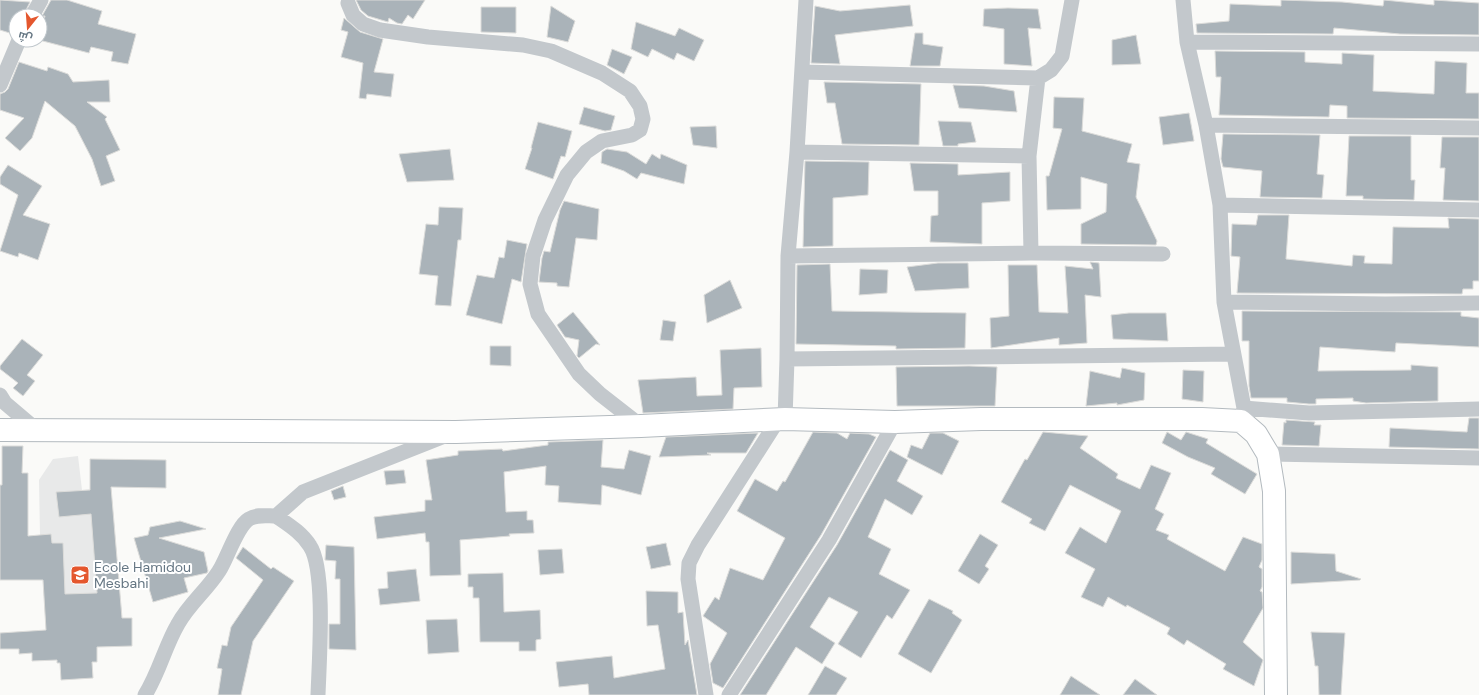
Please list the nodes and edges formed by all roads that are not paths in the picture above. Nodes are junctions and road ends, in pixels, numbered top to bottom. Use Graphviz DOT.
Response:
graph roads {
  1 [pos="806,0"];
  2 [pos="1072,0"];
  3 [pos="1183,0"];
  4 [pos="348,3"];
  5 [pos="1187,42"];
  6 [pos="1479,44"];
  7 [pos="16,48"];
  8 [pos="802,72"];
  9 [pos="1038,78"];
  10 [pos="0,85"];
  11 [pos="1206,125"];
  12 [pos="1479,128"];
  13 [pos="797,152"];
  14 [pos="1029,156"];
  15 [pos="1220,205"];
  16 [pos="1479,210"];
  17 [pos="1031,253"];
  18 [pos="1163,254"];
  19 [pos="788,256"];
  20 [pos="1224,302"];
  21 [pos="1479,303"];
  22 [pos="1233,354"];
  23 [pos="787,359"];
  24 [pos="0,395"];
  25 [pos="1479,409"];
  26 [pos="1242,415"];
  27 [pos="781,419"];
  28 [pos="895,422"];
  29 [pos="641,426"];
  30 [pos="0,430"];
  31 [pos="38,431"];
  32 [pos="456,432"];
  33 [pos="1268,454"];
  34 [pos="1479,458"];
  35 [pos="276,516"];
  36 [pos="144,695"];
  37 [pos="318,695"];
  38 [pos="706,695"];
  39 [pos="729,695"];
  40 [pos="1276,695"];
  1 -- 8 [label="street"];
  2 -- 9 [label="street"];
  3 -- 5 [label="street"];
  4 -- 29 [label="street"];
  5 -- 6 [label="street"];
  5 -- 11 [label="street"];
  7 -- 10 [label="street"];
  8 -- 9 [label="street"];
  8 -- 13 [label="street"];
  9 -- 14 [label="street"];
  11 -- 12 [label="street"];
  11 -- 15 [label="street"];
  13 -- 14 [label="street"];
  13 -- 19 [label="street"];
  14 -- 17 [label="street"];
  15 -- 16 [label="street"];
  15 -- 20 [label="street"];
  17 -- 18 [label="street"];
  17 -- 19 [label="street"];
  19 -- 23 [label="street"];
  20 -- 21 [label="street"];
  20 -- 22 [label="street"];
  22 -- 23 [label="street"];
  22 -- 26 [label="street"];
  23 -- 27 [label="street"];
  24 -- 31 [label="street"];
  25 -- 26 [label="street"];
  26 -- 28 [label="street"];
  26 -- 33 [label="street"];
  27 -- 28 [label="street"];
  27 -- 29 [label="street"];
  27 -- 38 [label="street"];
  28 -- 39 [label="street"];
  29 -- 32 [label="street"];
  30 -- 31 [label="street"];
  31 -- 32 [label="street"];
  32 -- 35 [label="street"];
  33 -- 34 [label="street"];
  33 -- 40 [label="street"];
  35 -- 36 [label="street"];
  35 -- 37 [label="street"];
}
